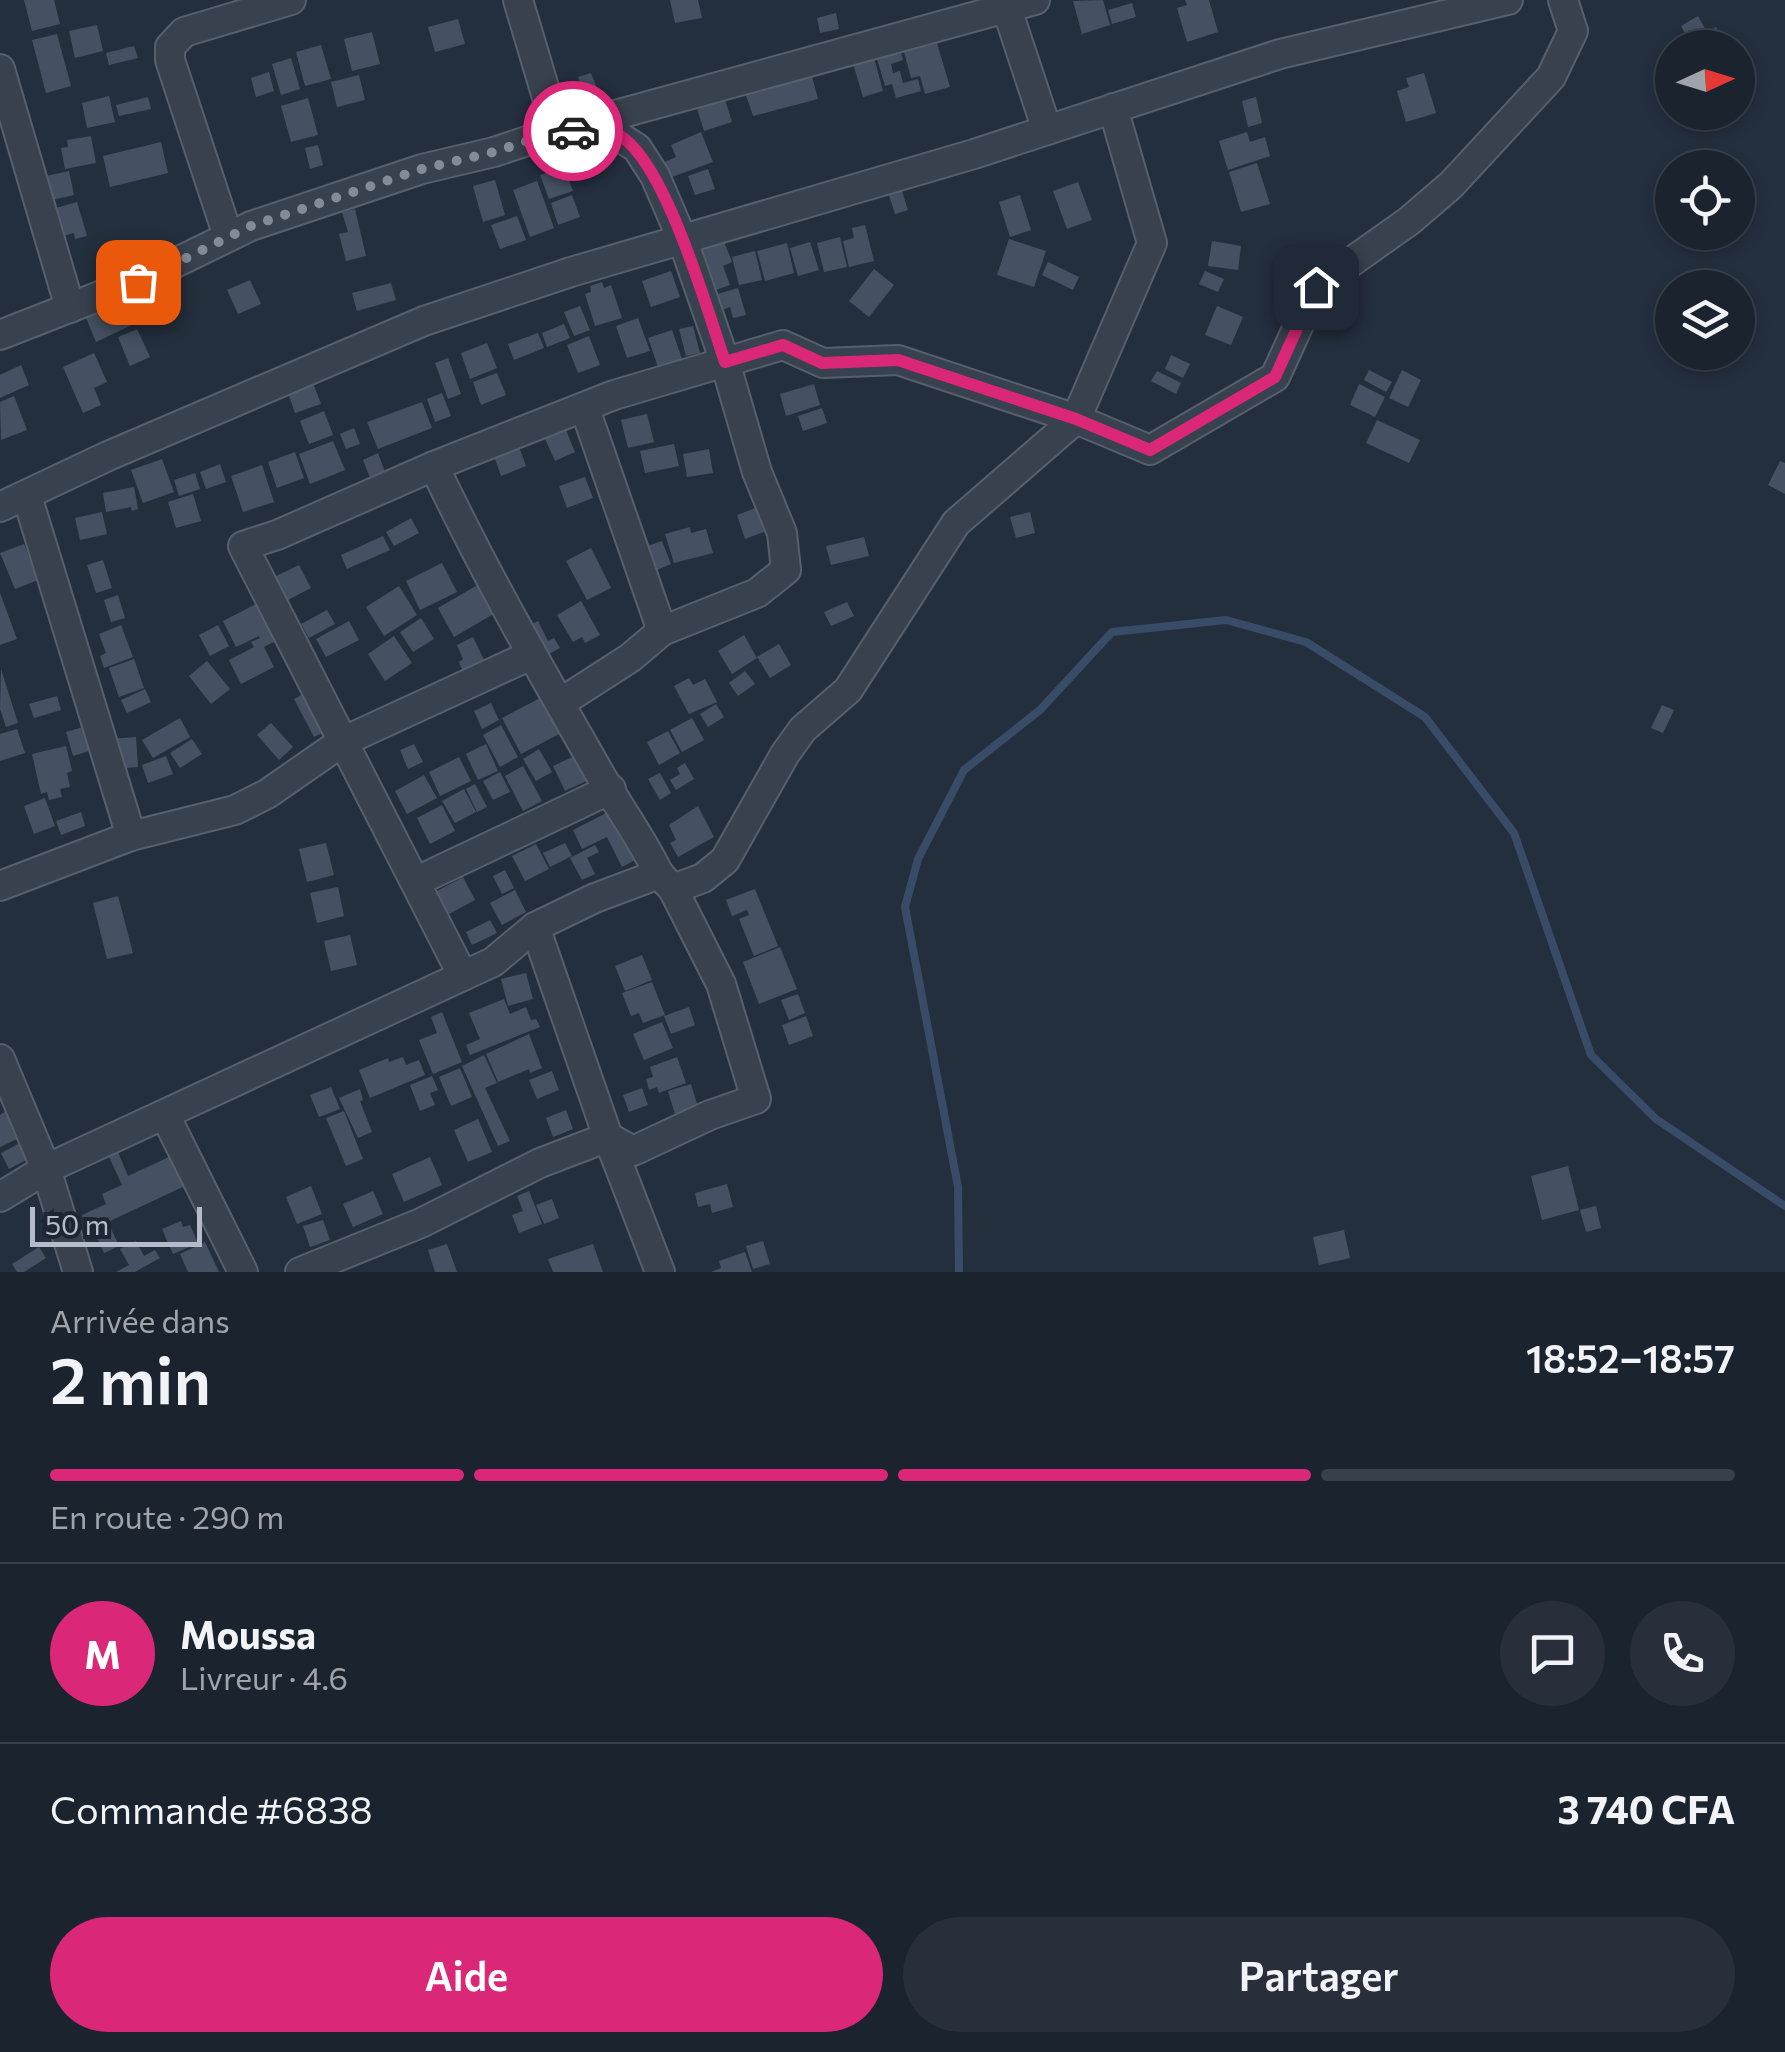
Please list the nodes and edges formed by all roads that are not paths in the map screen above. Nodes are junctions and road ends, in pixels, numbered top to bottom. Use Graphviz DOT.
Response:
graph roads {
  1 [pos="290,0"];
  2 [pos="518,0"];
  3 [pos="1035,0"];
  4 [pos="1508,0"];
  5 [pos="1563,0"];
  6 [pos="1006,4"];
  7 [pos="0,69"];
  8 [pos="1113,108"];
  9 [pos="1047,130"];
  10 [pos="558,131"];
  11 [pos="228,236"];
  12 [pos="683,242"];
  13 [pos="70,308"];
  14 [pos="0,335"];
  15 [pos="725,362"];
  16 [pos="585,409"];
  17 [pos="1076,419"];
  18 [pos="434,466"];
  19 [pos="27,496"];
  20 [pos="0,507"];
  21 [pos="662,631"];
  22 [pos="530,655"];
  23 [pos="560,702"];
  24 [pos="342,742"];
  25 [pos="611,789"];
  26 [pos="131,836"];
  27 [pos="417,881"];
  28 [pos="666,882"];
  29 [pos="0,886"];
  30 [pos="535,927"];
  31 [pos="463,976"];
  32 [pos="0,1059"];
  33 [pos="165,1114"];
  34 [pos="608,1138"];
  35 [pos="46,1169"];
  36 [pos="0,1198"];
  37 [pos="78,1272"];
  38 [pos="242,1272"];
  39 [pos="300,1272"];
  40 [pos="660,1272"];
  1 -- 11 [label="street"];
  2 -- 10 [label="street"];
  3 -- 6 [label="street"];
  4 -- 8 [label="street"];
  5 -- 17 [label="street"];
  6 -- 9 [label="street"];
  6 -- 10 [label="street"];
  7 -- 13 [label="street"];
  8 -- 9 [label="street"];
  8 -- 17 [label="street"];
  9 -- 12 [label="street"];
  10 -- 11 [label="street"];
  10 -- 12 [label="street"];
  11 -- 13 [label="street"];
  12 -- 15 [label="street"];
  12 -- 19 [label="street"];
  13 -- 14 [label="street"];
  15 -- 16 [label="street"];
  15 -- 17 [label="street"];
  15 -- 21 [label="street"];
  16 -- 18 [label="street"];
  16 -- 21 [label="street"];
  17 -- 28 [label="street"];
  18 -- 22 [label="street"];
  18 -- 24 [label="street"];
  19 -- 20 [label="street"];
  19 -- 26 [label="street"];
  21 -- 23 [label="street"];
  22 -- 23 [label="street"];
  22 -- 24 [label="street"];
  23 -- 25 [label="street"];
  24 -- 26 [label="street"];
  24 -- 27 [label="street"];
  25 -- 27 [label="street"];
  25 -- 28 [label="street"];
  26 -- 29 [label="street"];
  27 -- 31 [label="street"];
  28 -- 30 [label="street"];
  28 -- 34 [label="street"];
  30 -- 31 [label="street"];
  30 -- 34 [label="street"];
  31 -- 33 [label="street"];
  32 -- 35 [label="street"];
  33 -- 35 [label="street"];
  33 -- 38 [label="street"];
  34 -- 39 [label="street"];
  34 -- 40 [label="street"];
  35 -- 36 [label="street"];
  35 -- 37 [label="street"];
}
